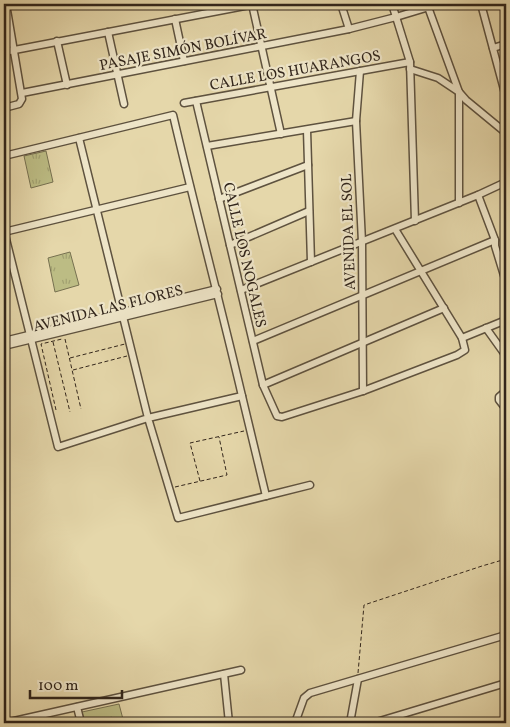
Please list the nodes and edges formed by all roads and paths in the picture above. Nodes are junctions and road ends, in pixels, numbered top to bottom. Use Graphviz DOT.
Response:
graph roads {
  1 [pos="6,4"];
  2 [pos="254,4"];
  3 [pos="341,4"];
  4 [pos="392,4"];
  5 [pos="440,4"];
  6 [pos="481,4"];
  7 [pos="428,7"];
  8 [pos="396,17"];
  9 [pos="174,19"];
  10 [pos="349,29"];
  11 [pos="108,32"];
  12 [pos="57,42"];
  13 [pos="506,44"];
  14 [pos="262,46"];
  15 [pos="493,48"];
  16 [pos="14,50"];
  17 [pos="4,52"];
  18 [pos="184,61"];
  19 [pos="410,66"];
  20 [pos="360,71"];
  21 [pos="118,74"];
  22 [pos="67,85"];
  23 [pos="271,88"];
  24 [pos="458,92"];
  25 [pos="22,93"];
  26 [pos="506,97"];
  27 [pos="196,101"];
  28 [pos="184,103"];
  29 [pos="124,104"];
  30 [pos="4,108"];
  31 [pos="356,122"];
  32 [pos="307,130"];
  33 [pos="506,133"];
  34 [pos="282,134"];
  35 [pos="79,138"];
  36 [pos="207,146"];
  37 [pos="4,156"];
  38 [pos="308,165"];
  39 [pos="506,182"];
  40 [pos="190,187"];
  41 [pos="478,195"];
  42 [pos="219,199"];
  43 [pos="458,203"];
  44 [pos="97,210"];
  45 [pos="309,211"];
  46 [pos="415,220"];
  47 [pos="395,228"];
  48 [pos="4,232"];
  49 [pos="495,240"];
  50 [pos="362,242"];
  51 [pos="230,245"];
  52 [pos="310,262"];
  53 [pos="420,270"];
  54 [pos="506,282"];
  55 [pos="241,290"];
  56 [pos="218,291"];
  57 [pos="363,294"];
  58 [pos="444,308"];
  59 [pos="122,315"];
  60 [pos="506,320"];
  61 [pos="486,328"];
  62 [pos="30,337"];
  63 [pos="462,338"];
  64 [pos="4,341"];
  65 [pos="253,341"];
  66 [pos="53,342"];
  67 [pos="363,342"];
  68 [pos="130,343"];
  69 [pos="4,346"];
  70 [pos="132,355"];
  71 [pos="506,356"];
  72 [pos="70,358"];
  73 [pos="72,370"];
  74 [pos="264,385"];
  75 [pos="363,391"];
  76 [pos="506,391"];
  77 [pos="242,396"];
  78 [pos="81,409"];
  79 [pos="506,409"];
  80 [pos="56,412"];
  81 [pos="70,412"];
  82 [pos="148,418"];
  83 [pos="250,430"];
  84 [pos="219,437"];
  85 [pos="200,481"];
  86 [pos="310,486"];
  87 [pos="169,488"];
  88 [pos="266,496"];
  89 [pos="506,559"];
  90 [pos="506,635"];
  91 [pos="241,670"];
  92 [pos="224,674"];
  93 [pos="358,679"];
  94 [pos="506,683"];
  95 [pos="77,707"];
  96 [pos="5,723"];
  97 [pos="81,723"];
  98 [pos="227,723"];
  99 [pos="295,723"];
  100 [pos="350,723"];
  101 [pos="373,723"];
  1 -- 16 [label="street"];
  2 -- 9 [label="street"];
  2 -- 14 [label="street"];
  3 -- 10 [label="street"];
  4 -- 8 [label="street"];
  5 -- 7 [label="street, PASAJE SIMÓN BOLÍVAR"];
  6 -- 15 [label="street"];
  7 -- 8 [label="street, PASAJE SIMÓN BOLÍVAR"];
  7 -- 24 [label="street"];
  8 -- 10 [label="street, PASAJE SIMÓN BOLÍVAR"];
  8 -- 19 [label="street"];
  9 -- 11 [label="street"];
  9 -- 18 [label="street"];
  10 -- 14 [label="street, PASAJE SIMÓN BOLÍVAR"];
  11 -- 12 [label="street"];
  11 -- 21 [label="street"];
  12 -- 16 [label="street"];
  12 -- 22 [label="street"];
  13 -- 15 [label="street"];
  14 -- 18 [label="street, PASAJE SIMÓN BOLÍVAR"];
  14 -- 23 [label="street"];
  15 -- 26 [label="street"];
  16 -- 17 [label="street"];
  16 -- 25 [label="street"];
  18 -- 21 [label="street, PASAJE SIMÓN BOLÍVAR"];
  19 -- 20 [label="street, CALLE LOS HUARANGOS"];
  19 -- 24 [label="street"];
  19 -- 46 [label="street"];
  20 -- 23 [label="street, CALLE LOS HUARANGOS"];
  20 -- 31 [label="street, AVENIDA EL SOL"];
  21 -- 22 [label="street, PASAJE SIMÓN BOLÍVAR"];
  21 -- 29 [label="street"];
  22 -- 25 [label="street, PASAJE SIMÓN BOLÍVAR"];
  23 -- 27 [label="street, CALLE LOS HUARANGOS"];
  23 -- 34 [label="street"];
  24 -- 33 [label="street"];
  24 -- 43 [label="street"];
  25 -- 30 [label="street"];
  27 -- 28 [label="street, CALLE LOS HUARANGOS"];
  27 -- 36 [label="street, CALLE LOS NOGALES"];
  31 -- 32 [label="street"];
  31 -- 50 [label="street, AVENIDA EL SOL"];
  32 -- 34 [label="street"];
  32 -- 38 [label="street"];
  34 -- 36 [label="street"];
  35 -- 37 [label="street"];
  35 -- 40 [label="street"];
  35 -- 44 [label="street"];
  36 -- 42 [label="street, CALLE LOS NOGALES"];
  38 -- 42 [label="street"];
  38 -- 45 [label="street"];
  39 -- 41 [label="street"];
  40 -- 44 [label="street"];
  40 -- 56 [label="street"];
  41 -- 43 [label="street"];
  41 -- 49 [label="street"];
  42 -- 51 [label="street, CALLE LOS NOGALES"];
  43 -- 46 [label="street"];
  44 -- 48 [label="street"];
  44 -- 59 [label="street"];
  45 -- 51 [label="street"];
  45 -- 52 [label="street"];
  46 -- 47 [label="street"];
  47 -- 50 [label="street"];
  47 -- 53 [label="street"];
  48 -- 62 [label="street"];
  49 -- 53 [label="street"];
  49 -- 54 [label="street"];
  50 -- 52 [label="street"];
  50 -- 57 [label="street, AVENIDA EL SOL"];
  51 -- 55 [label="street, CALLE LOS NOGALES"];
  52 -- 55 [label="street"];
  53 -- 57 [label="street"];
  53 -- 58 [label="street"];
  55 -- 65 [label="street, CALLE LOS NOGALES"];
  56 -- 59 [label="street, AVENIDA LAS FLORES"];
  56 -- 77 [label="street"];
  57 -- 65 [label="street"];
  57 -- 67 [label="street, AVENIDA EL SOL"];
  58 -- 63 [label="street"];
  58 -- 67 [label="street"];
  59 -- 62 [label="street, AVENIDA LAS FLORES"];
  59 -- 68 [label="street"];
  60 -- 61 [label="street"];
  61 -- 63 [label="street"];
  61 -- 71 [label="street"];
  62 -- 64 [label="street, AVENIDA LAS FLORES"];
  62 -- 69 [label="street, AVENIDA LAS FLORES"];
  62 -- 82 [label="street"];
  63 -- 75 [label="street"];
  65 -- 74 [label="street, CALLE LOS NOGALES"];
  66 -- 72 [label="path"];
  66 -- 80 [label="path"];
  66 -- 81 [label="path"];
  67 -- 74 [label="street"];
  67 -- 75 [label="street, AVENIDA EL SOL"];
  68 -- 70 [label="street"];
  68 -- 72 [label="path"];
  70 -- 73 [label="path"];
  70 -- 82 [label="street"];
  72 -- 73 [label="path"];
  73 -- 78 [label="path"];
  74 -- 75 [label="street, CALLE LOS NOGALES"];
  76 -- 79 [label="street"];
  77 -- 82 [label="street"];
  77 -- 83 [label="street"];
  82 -- 87 [label="street"];
  83 -- 84 [label="path"];
  83 -- 88 [label="street"];
  84 -- 85 [label="path"];
  84 -- 85 [label="path"];
  85 -- 87 [label="path"];
  86 -- 88 [label="street"];
  87 -- 88 [label="street"];
  89 -- 93 [label="path"];
  90 -- 93 [label="street"];
  91 -- 92 [label="street"];
  92 -- 95 [label="street"];
  92 -- 98 [label="street"];
  93 -- 99 [label="street"];
  93 -- 100 [label="street"];
  94 -- 101 [label="street"];
  95 -- 96 [label="street"];
  95 -- 97 [label="street"];
}
